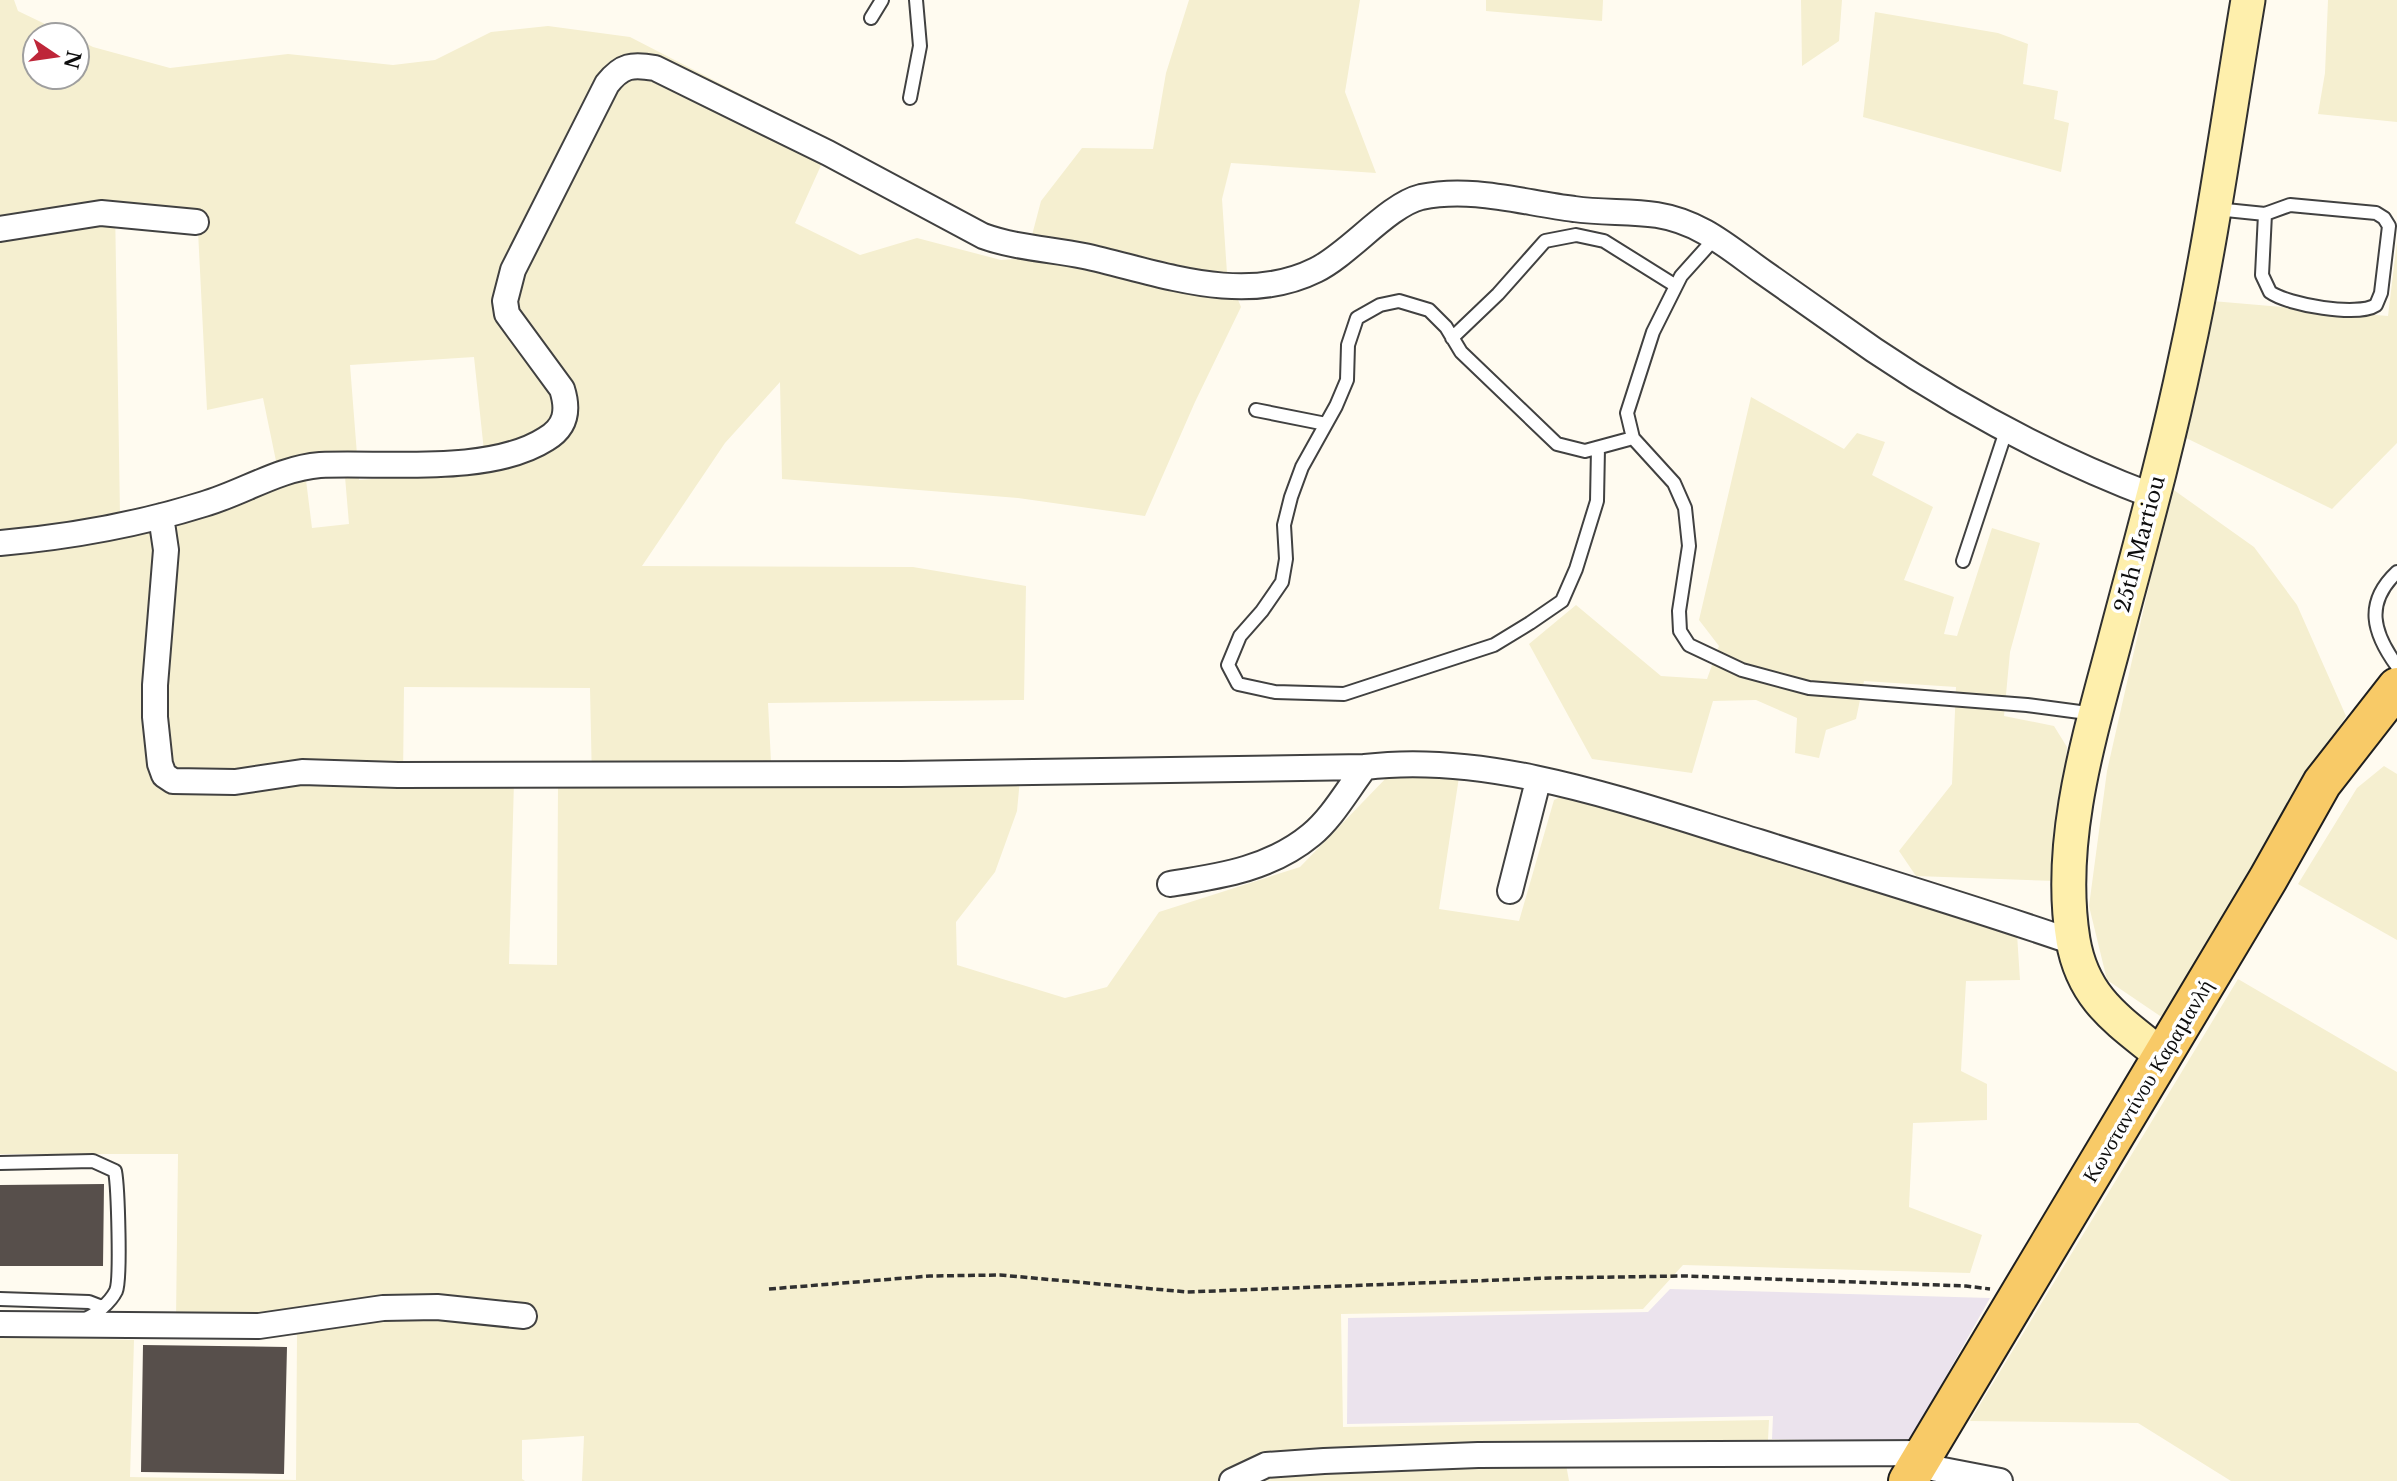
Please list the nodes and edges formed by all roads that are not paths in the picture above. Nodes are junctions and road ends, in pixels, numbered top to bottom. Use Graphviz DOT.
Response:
graph roads {
  1 [pos="882,0"];
  2 [pos="916,0"];
  3 [pos="2248,0"];
  4 [pos="871,18"];
  5 [pos="910,98"];
  6 [pos="2212,209"];
  7 [pos="2265,214"];
  8 [pos="196,222"];
  9 [pos="0,229"];
  10 [pos="1716,237"];
  11 [pos="1676,286"];
  12 [pos="1452,338"];
  13 [pos="1256,410"];
  14 [pos="1326,424"];
  15 [pos="2007,428"];
  16 [pos="1633,438"];
  17 [pos="1598,448"];
  18 [pos="2153,496"];
  19 [pos="160,516"];
  20 [pos="0,544"];
  21 [pos="1963,561"];
  22 [pos="2397,572"];
  23 [pos="2397,666"];
  24 [pos="2390,708"];
  25 [pos="2095,714"];
  26 [pos="1365,767"];
  27 [pos="1538,780"];
  28 [pos="1170,884"];
  29 [pos="1510,891"];
  30 [pos="2073,942"];
  31 [pos="2161,1055"];
  32 [pos="0,1163"];
  33 [pos="0,1299"];
  34 [pos="102,1307"];
  35 [pos="524,1316"];
  36 [pos="0,1324"];
  37 [pos="71,1326"];
  38 [pos="1917,1466"];
  39 [pos="1232,1481"];
  40 [pos="2000,1481"];
  1 -- 4 [label="lane"];
  2 -- 5 [label="lane"];
  3 -- 6 [label="main road, 25th Martiou"];
  6 -- 7 [label="lane"];
  6 -- 18 [label="main road, 25th Martiou"];
  7 -- 7 [label="lane"];
  8 -- 9 [label="street"];
  10 -- 11 [label="lane"];
  10 -- 15 [label="street"];
  10 -- 19 [label="street"];
  11 -- 12 [label="lane"];
  11 -- 16 [label="lane"];
  12 -- 14 [label="lane"];
  12 -- 17 [label="lane"];
  13 -- 14 [label="lane"];
  14 -- 17 [label="lane"];
  15 -- 18 [label="street"];
  15 -- 21 [label="lane"];
  16 -- 17 [label="lane"];
  16 -- 25 [label="lane"];
  18 -- 25 [label="main road, 25th Martiou"];
  19 -- 20 [label="street"];
  19 -- 26 [label="street"];
  22 -- 23 [label="lane"];
  24 -- 31 [label="main road, Κωνσταντίνου Καραμανλή"];
  25 -- 30 [label="main road, 25th Martiou"];
  26 -- 27 [label="street"];
  26 -- 28 [label="street"];
  27 -- 29 [label="street"];
  27 -- 30 [label="street"];
  30 -- 31 [label="main road, 25th Martiou"];
  31 -- 38 [label="main road, Κωνσταντίνου Καραμανλή"];
  32 -- 34 [label="lane"];
  33 -- 34 [label="lane"];
  34 -- 37 [label="lane"];
  35 -- 37 [label="street"];
  36 -- 37 [label="street"];
  38 -- 39 [label="street"];
  38 -- 40 [label="street"];
}
